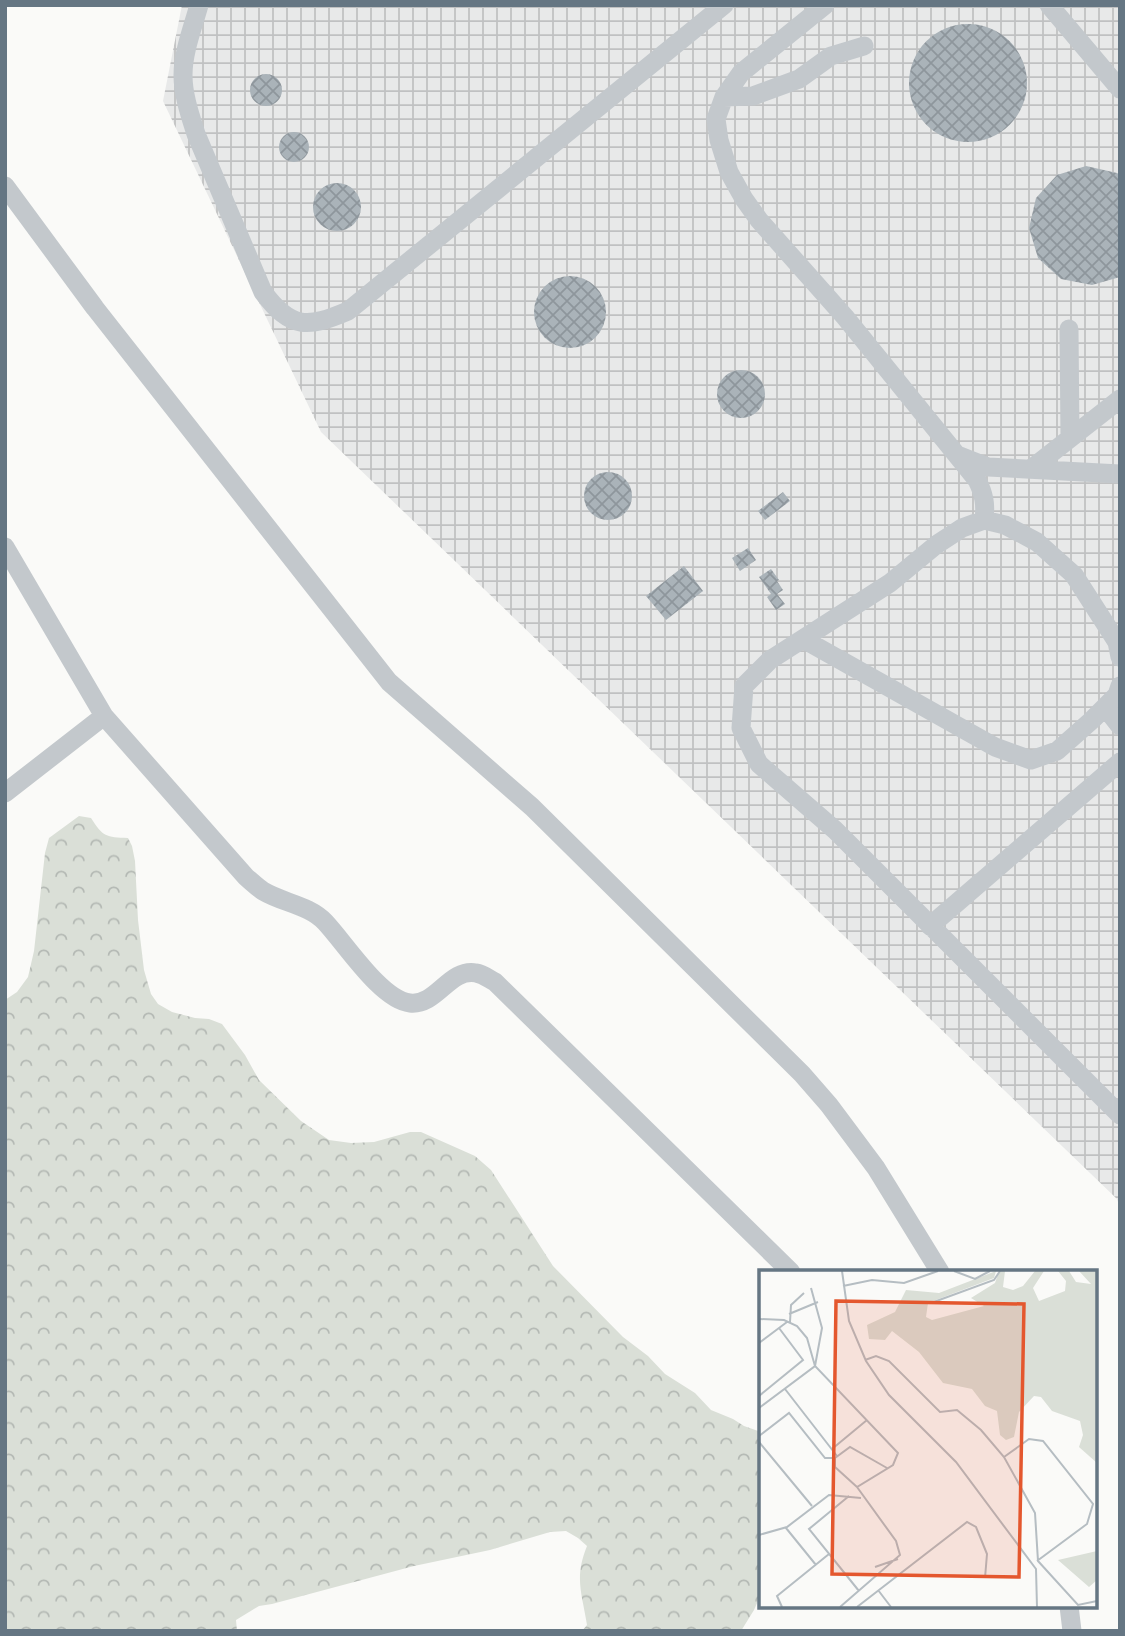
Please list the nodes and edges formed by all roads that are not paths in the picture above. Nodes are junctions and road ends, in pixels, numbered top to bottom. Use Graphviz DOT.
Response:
graph roads {
  1 [pos="199,5"];
  2 [pos="724,5"];
  3 [pos="825,5"];
  4 [pos="1049,5"];
  5 [pos="864,46"];
  6 [pos="1120,89"];
  7 [pos="724,97"];
  8 [pos="5,186"];
  9 [pos="1069,329"];
  10 [pos="1120,399"];
  11 [pos="1070,439"];
  12 [pos="955,454"];
  13 [pos="1031,469"];
  14 [pos="1120,474"];
  15 [pos="984,520"];
  16 [pos="5,547"];
  17 [pos="803,639"];
  18 [pos="1120,656"];
  19 [pos="1115,695"];
  20 [pos="104,716"];
  21 [pos="1120,726"];
  22 [pos="1120,762"];
  23 [pos="5,793"];
  24 [pos="930,926"];
  25 [pos="1120,1115"];
  26 [pos="790,1270"];
  27 [pos="939,1270"];
  28 [pos="1069,1608"];
  29 [pos="1072,1631"];
  1 -- 2 [label="street"];
  3 -- 7 [label="street"];
  4 -- 6 [label="street"];
  5 -- 7 [label="street"];
  7 -- 12 [label="street"];
  8 -- 27 [label="street"];
  9 -- 11 [label="street"];
  10 -- 11 [label="street"];
  11 -- 13 [label="street"];
  12 -- 13 [label="street"];
  12 -- 15 [label="street"];
  13 -- 14 [label="street"];
  15 -- 17 [label="street"];
  15 -- 18 [label="street"];
  16 -- 20 [label="street"];
  17 -- 19 [label="street"];
  17 -- 24 [label="street"];
  19 -- 21 [label="street"];
  20 -- 23 [label="street"];
  20 -- 26 [label="street"];
  22 -- 24 [label="street"];
  24 -- 25 [label="street"];
  28 -- 29 [label="street"];
}
